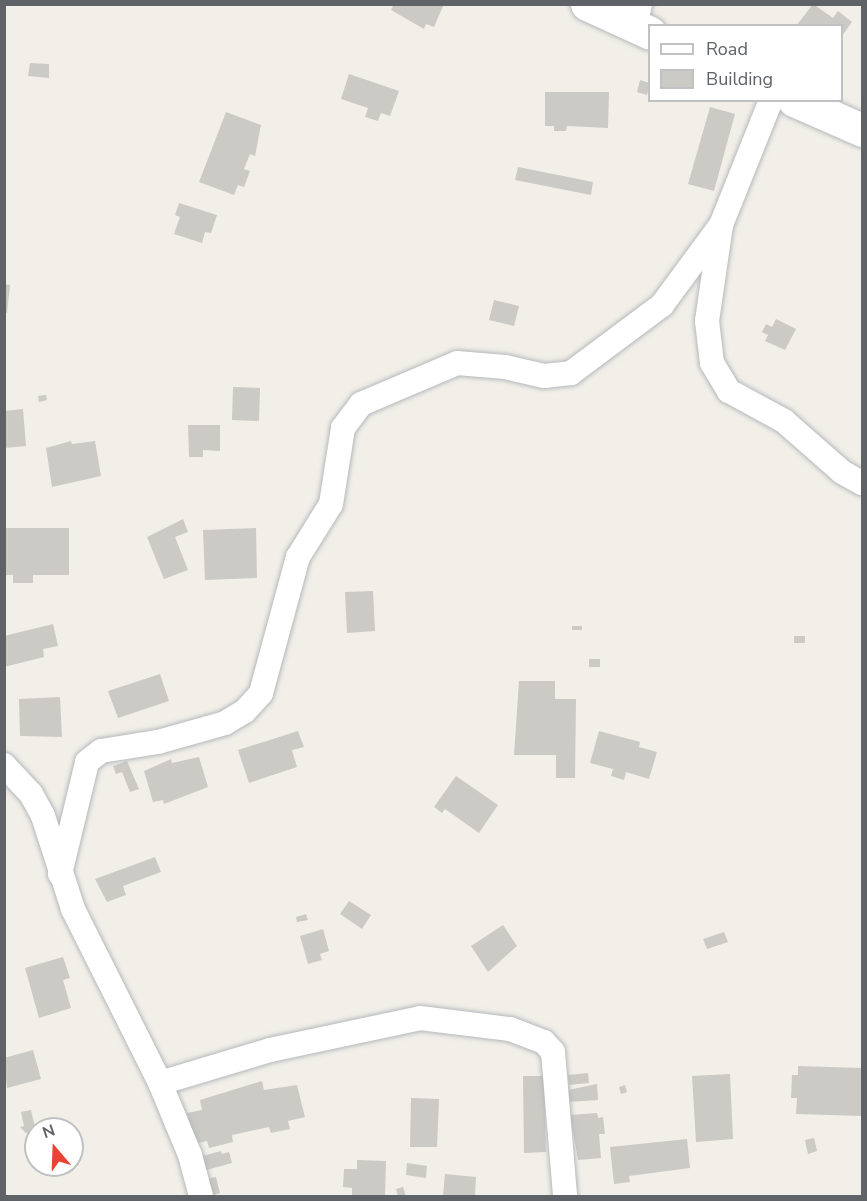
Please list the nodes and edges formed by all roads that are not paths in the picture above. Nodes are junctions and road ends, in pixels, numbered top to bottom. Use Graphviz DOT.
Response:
graph roads {
  1 [pos="587,4"];
  2 [pos="642,21"];
  3 [pos="770,102"];
  4 [pos="799,102"];
  5 [pos="862,130"];
  6 [pos="721,225"];
  7 [pos="862,483"];
  8 [pos="4,765"];
  9 [pos="60,874"];
  10 [pos="160,1083"];
  11 [pos="201,1197"];
  12 [pos="565,1197"];
  1 -- 2 [label="street"];
  3 -- 6 [label="street"];
  4 -- 5 [label="street"];
  6 -- 7 [label="street"];
  6 -- 9 [label="street"];
  8 -- 9 [label="street"];
  9 -- 10 [label="street"];
  10 -- 11 [label="street"];
  10 -- 12 [label="street"];
}
